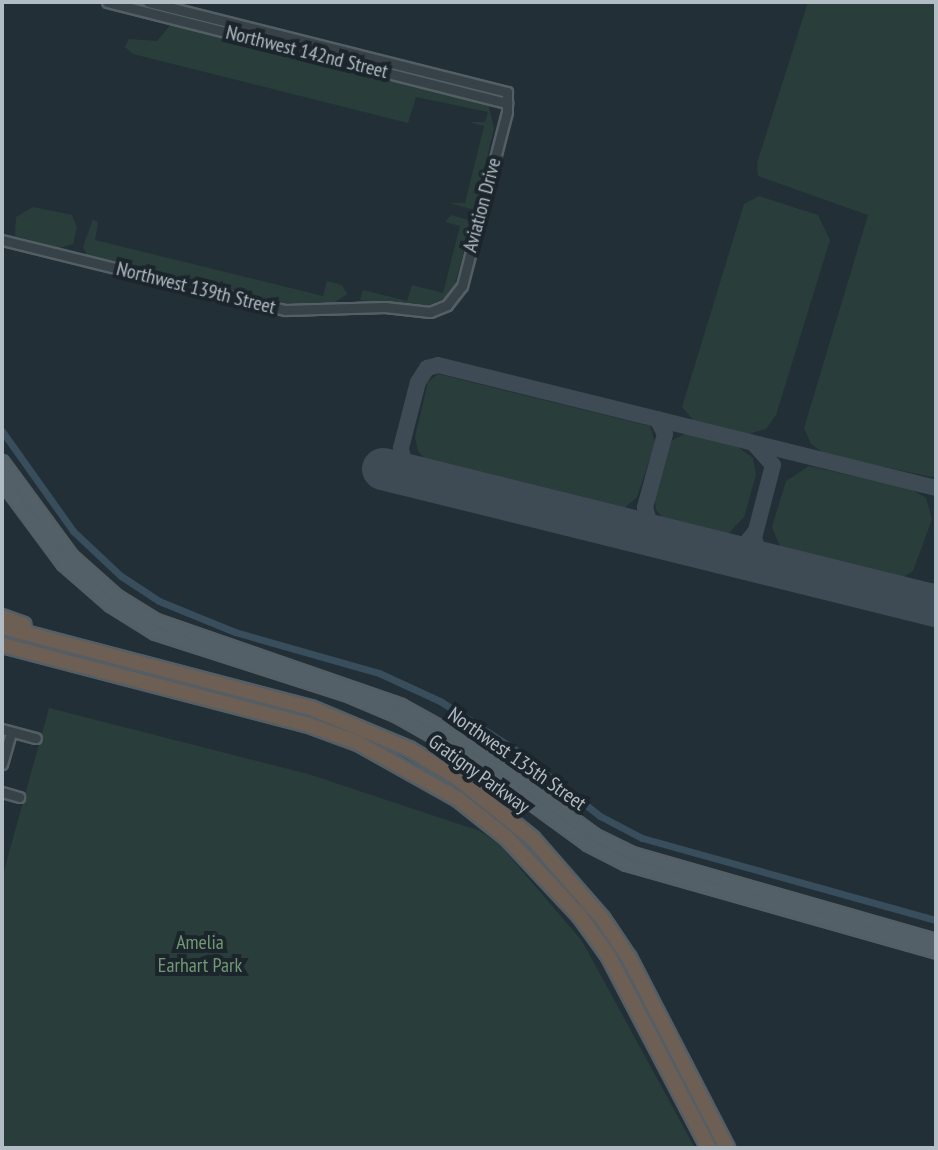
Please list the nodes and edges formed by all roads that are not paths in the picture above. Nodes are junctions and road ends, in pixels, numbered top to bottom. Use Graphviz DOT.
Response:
graph roads {
  1 [pos="107,2"];
  2 [pos="148,2"];
  3 [pos="507,92"];
  4 [pos="507,103"];
  5 [pos="2,240"];
  6 [pos="439,309"];
  7 [pos="2,461"];
  8 [pos="2,482"];
  9 [pos="2,617"];
  10 [pos="2,627"];
  11 [pos="2,645"];
  12 [pos="81,646"];
  13 [pos="2,655"];
  14 [pos="100,672"];
  15 [pos="7,730"];
  16 [pos="36,738"];
  17 [pos="2,764"];
  18 [pos="2,792"];
  19 [pos="19,797"];
  20 [pos="802,910"];
  21 [pos="936,940"];
  22 [pos="936,952"];
  23 [pos="709,1148"];
  24 [pos="727,1148"];
  1 -- 4 [label="street, Northwest 142nd Street"];
  2 -- 3 [label="street, Northwest 142nd Street"];
  3 -- 4 [label="street, Aviation Drive"];
  4 -- 6 [label="street, Aviation Drive"];
  5 -- 6 [label="street, Northwest 139th Street"];
  7 -- 20 [label="main road, Northwest 135th Street"];
  8 -- 20 [label="main road, Northwest 135th Street"];
  9 -- 12 [label="highway"];
  10 -- 12 [label="highway, Gratigny Parkway"];
  11 -- 14 [label="highway, Gratigny Parkway"];
  12 -- 24 [label="highway, Gratigny Parkway"];
  13 -- 14 [label="highway"];
  14 -- 23 [label="highway, Gratigny Parkway"];
  15 -- 16 [label="street"];
  15 -- 17 [label="street"];
  18 -- 19 [label="street"];
  20 -- 21 [label="main road, Northwest 135th Street"];
  20 -- 22 [label="main road, Northwest 135th Street"];
}
